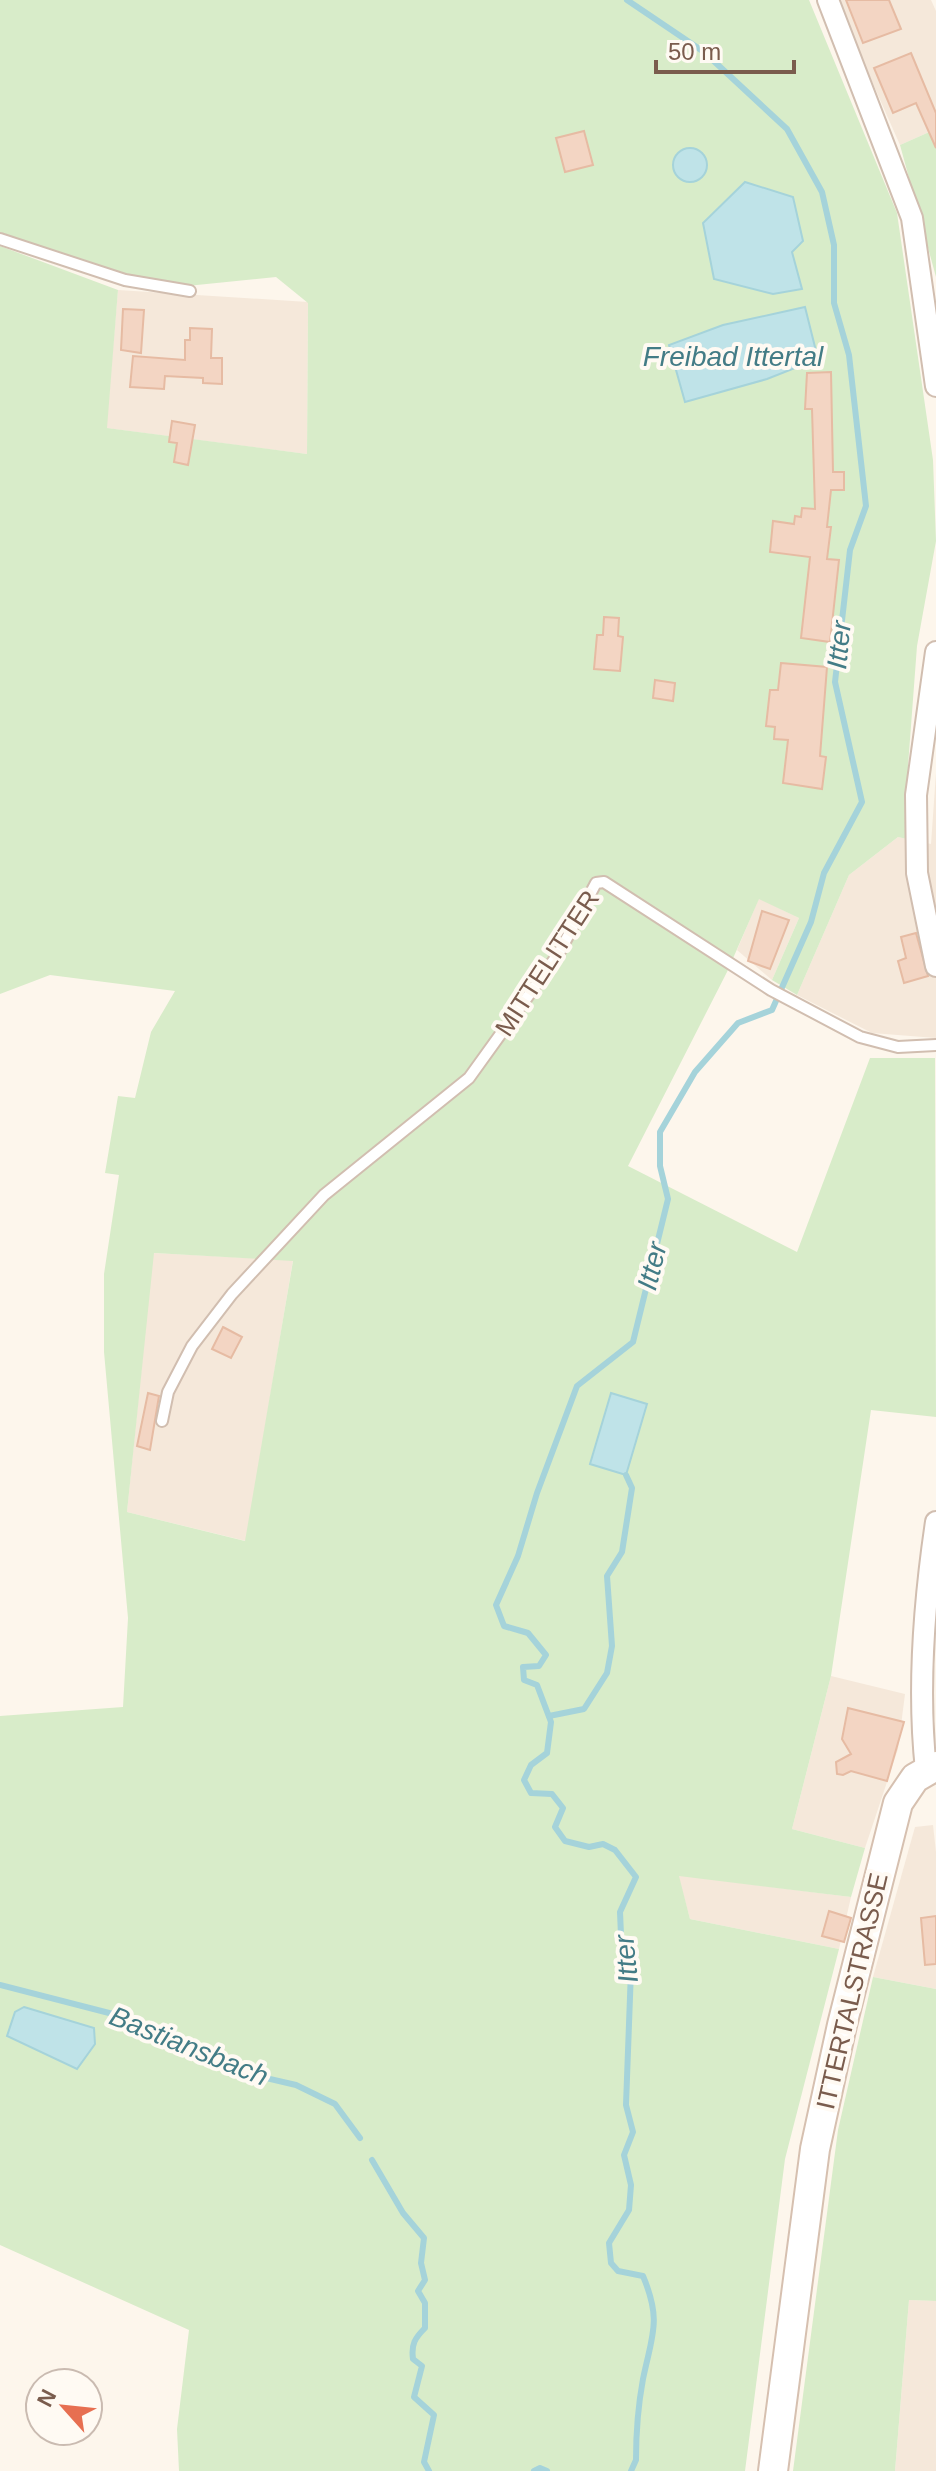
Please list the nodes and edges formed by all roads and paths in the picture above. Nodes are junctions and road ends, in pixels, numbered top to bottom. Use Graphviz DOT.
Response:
graph roads {
  1 [pos="828,0"];
  2 [pos="0,239"];
  3 [pos="190,291"];
  4 [pos="936,386"];
  5 [pos="936,652"];
  6 [pos="936,966"];
  7 [pos="936,1045"];
  8 [pos="162,1421"];
  9 [pos="936,1522"];
  10 [pos="931,1768"];
  11 [pos="773,2471"];
  1 -- 4 [label="street"];
  2 -- 3 [label="lane"];
  5 -- 6 [label="street"];
  7 -- 8 [label="lane, MITTELITTER"];
  9 -- 10 [label="street, ITTERTALSTRASSE"];
  10 -- 11 [label="main road, ITTERTALSTRASSE"];
}
